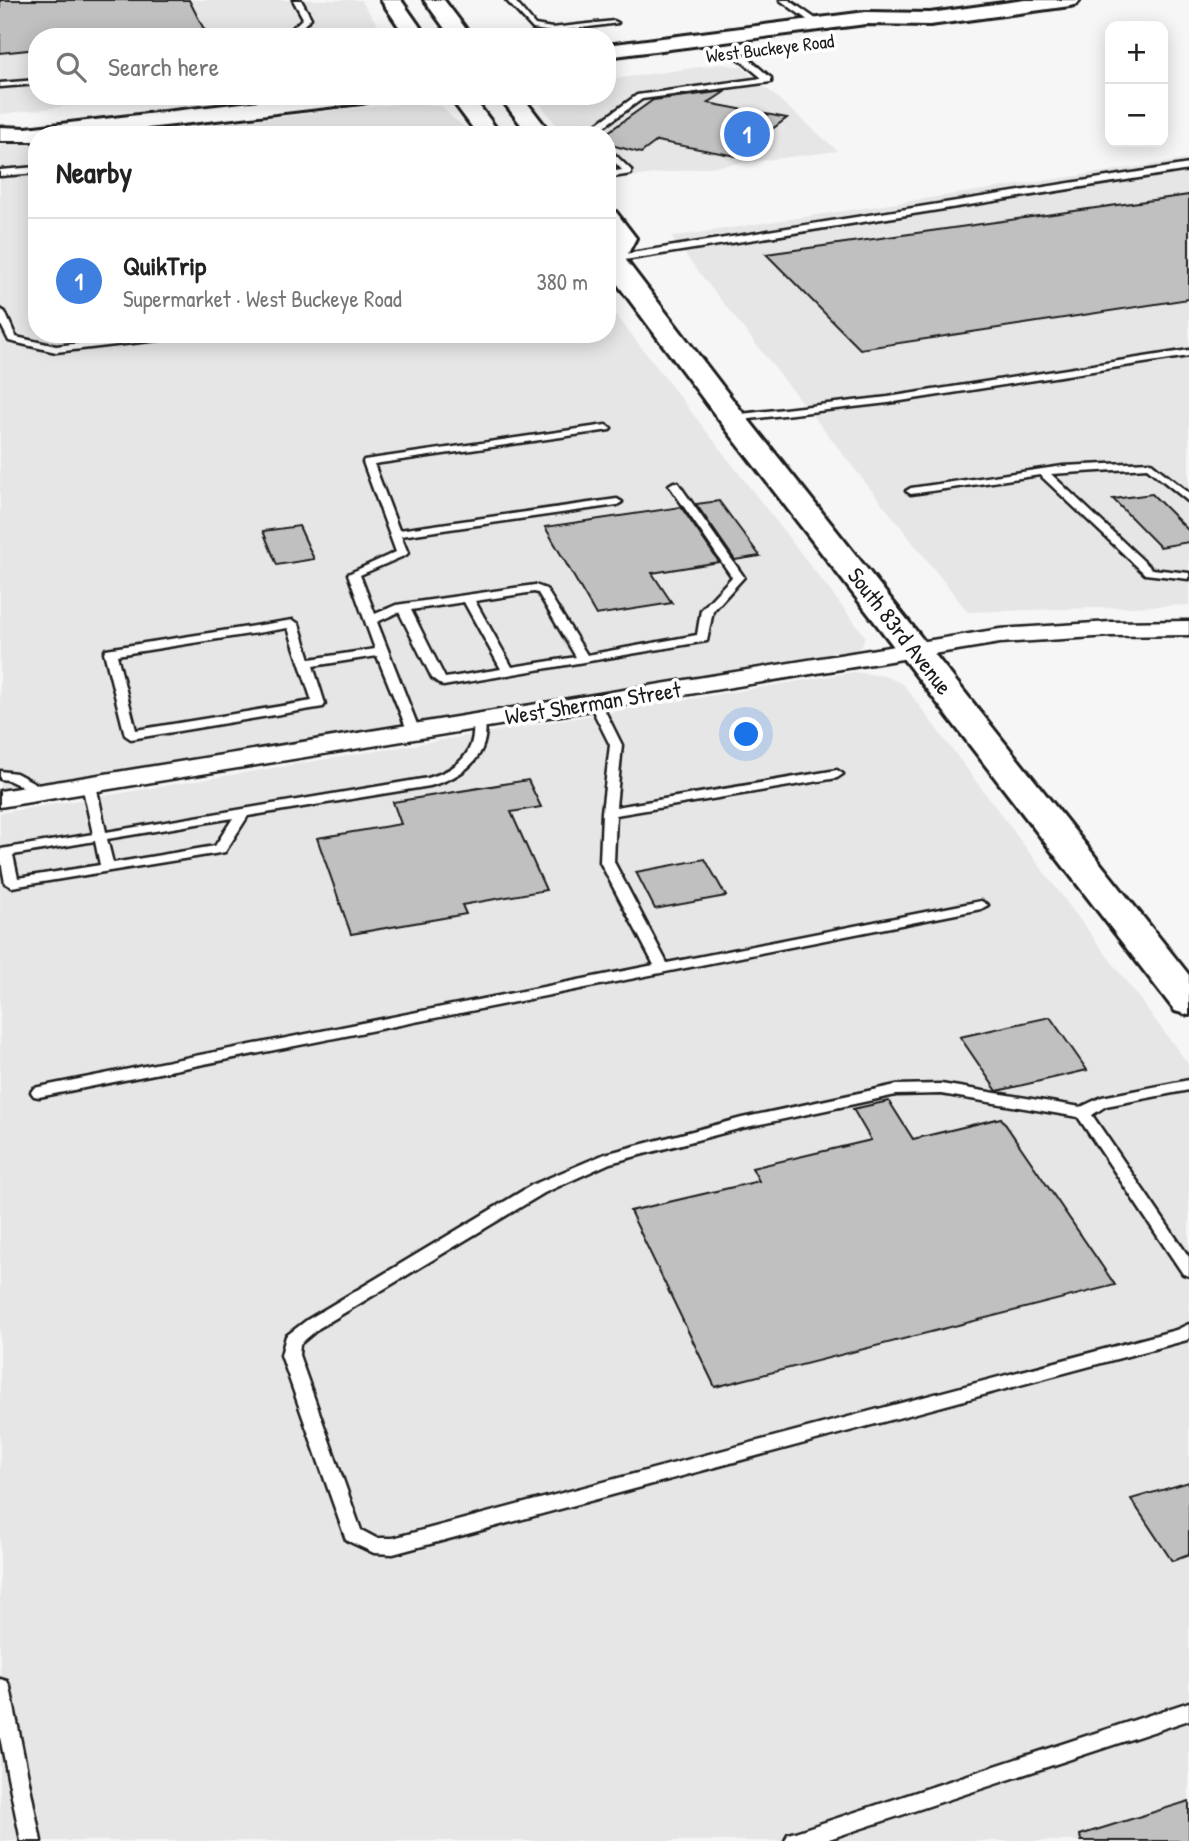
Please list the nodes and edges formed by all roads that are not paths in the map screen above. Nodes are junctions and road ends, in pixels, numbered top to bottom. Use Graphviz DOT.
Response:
graph roads {
  1 [pos="297,0"];
  2 [pos="391,0"];
  3 [pos="434,0"];
  4 [pos="510,0"];
  5 [pos="783,0"];
  6 [pos="1070,0"];
  7 [pos="930,19"];
  8 [pos="614,23"];
  9 [pos="819,24"];
  10 [pos="297,28"];
  11 [pos="411,28"];
  12 [pos="455,28"];
  13 [pos="539,28"];
  14 [pos="570,28"];
  15 [pos="616,50"];
  16 [pos="737,53"];
  17 [pos="616,67"];
  18 [pos="28,83"];
  19 [pos="0,85"];
  20 [pos="131,105"];
  21 [pos="284,105"];
  22 [pos="467,105"];
  23 [pos="517,105"];
  24 [pos="0,123"];
  25 [pos="104,126"];
  26 [pos="483,126"];
  27 [pos="534,126"];
  28 [pos="598,126"];
  29 [pos="0,134"];
  30 [pos="28,135"];
  31 [pos="616,159"];
  32 [pos="1189,167"];
  33 [pos="28,171"];
  34 [pos="0,173"];
  35 [pos="616,174"];
  36 [pos="616,228"];
  37 [pos="616,249"];
  38 [pos="616,257"];
  39 [pos="616,266"];
  40 [pos="0,312"];
  41 [pos="28,343"];
  42 [pos="30,343"];
  43 [pos="107,343"];
  44 [pos="1189,353"];
  45 [pos="732,418"];
  46 [pos="606,428"];
  47 [pos="1044,472"];
  48 [pos="674,485"];
  49 [pos="911,491"];
  50 [pos="1189,499"];
  51 [pos="617,502"];
  52 [pos="395,534"];
  53 [pos="1189,576"];
  54 [pos="468,598"];
  55 [pos="404,608"];
  56 [pos="371,620"];
  57 [pos="1189,628"];
  58 [pos="915,650"];
  59 [pos="381,652"];
  60 [pos="584,659"];
  61 [pos="305,663"];
  62 [pos="509,672"];
  63 [pos="595,703"];
  64 [pos="479,722"];
  65 [pos="414,732"];
  66 [pos="838,774"];
  67 [pos="0,775"];
  68 [pos="89,785"];
  69 [pos="45,792"];
  70 [pos="0,799"];
  71 [pos="609,811"];
  72 [pos="243,814"];
  73 [pos="100,836"];
  74 [pos="107,867"];
  75 [pos="981,905"];
  76 [pos="662,968"];
  77 [pos="1189,1002"];
  78 [pos="1189,1085"];
  79 [pos="39,1092"];
  80 [pos="1083,1112"];
  81 [pos="1189,1270"];
  82 [pos="1189,1329"];
  83 [pos="0,1686"];
  84 [pos="1189,1711"];
  85 [pos="31,1841"];
  86 [pos="795,1841"];
  1 -- 10 [label="lane"];
  2 -- 11 [label="main road"];
  3 -- 12 [label="main road"];
  4 -- 13 [label="lane"];
  5 -- 9 [label="lane"];
  6 -- 7 [label="main road, West Buckeye Road"];
  7 -- 9 [label="main road, West Buckeye Road"];
  7 -- 16 [label="main road, West Buckeye Road"];
  8 -- 14 [label="lane"];
  9 -- 15 [label="main road, West Buckeye Road"];
  16 -- 17 [label="main road, West Buckeye Road"];
  16 -- 28 [label="lane"];
  18 -- 19 [label="lane"];
  20 -- 24 [label="main road"];
  21 -- 25 [label="main road"];
  22 -- 26 [label="main road"];
  23 -- 27 [label="main road"];
  29 -- 30 [label="main road"];
  31 -- 35 [label="lane"];
  32 -- 38 [label="lane"];
  33 -- 34 [label="lane"];
  36 -- 37 [label="main road"];
  39 -- 45 [label="main road, South 83rd Avenue"];
  40 -- 41 [label="lane"];
  42 -- 43 [label="lane"];
  44 -- 45 [label="lane"];
  45 -- 58 [label="main road, South 83rd Avenue"];
  46 -- 52 [label="lane"];
  47 -- 49 [label="lane"];
  47 -- 50 [label="lane"];
  47 -- 53 [label="lane"];
  48 -- 60 [label="lane"];
  51 -- 52 [label="lane"];
  52 -- 56 [label="lane"];
  54 -- 55 [label="lane"];
  54 -- 60 [label="lane"];
  54 -- 62 [label="lane"];
  55 -- 56 [label="lane"];
  55 -- 62 [label="lane"];
  56 -- 59 [label="lane"];
  57 -- 58 [label="street, West Sherman Street"];
  58 -- 63 [label="street, West Sherman Street"];
  58 -- 77 [label="main road, South 83rd Avenue"];
  59 -- 61 [label="lane"];
  59 -- 65 [label="lane"];
  60 -- 62 [label="lane"];
  61 -- 61 [label="lane"];
  63 -- 64 [label="street, West Sherman Street"];
  63 -- 71 [label="lane"];
  64 -- 65 [label="street, West Sherman Street"];
  64 -- 72 [label="lane"];
  65 -- 68 [label="street, West Sherman Street"];
  66 -- 71 [label="lane"];
  67 -- 69 [label="lane"];
  68 -- 69 [label="street, West Sherman Street"];
  68 -- 73 [label="lane"];
  69 -- 70 [label="street, West Sherman Street"];
  71 -- 76 [label="lane"];
  72 -- 73 [label="lane"];
  72 -- 74 [label="lane"];
  73 -- 74 [label="lane"];
  73 -- 74 [label="lane"];
  75 -- 76 [label="lane"];
  76 -- 79 [label="lane"];
  78 -- 80 [label="lane"];
  80 -- 81 [label="lane"];
  80 -- 82 [label="lane"];
  83 -- 85 [label="lane"];
  84 -- 86 [label="lane"];
}
